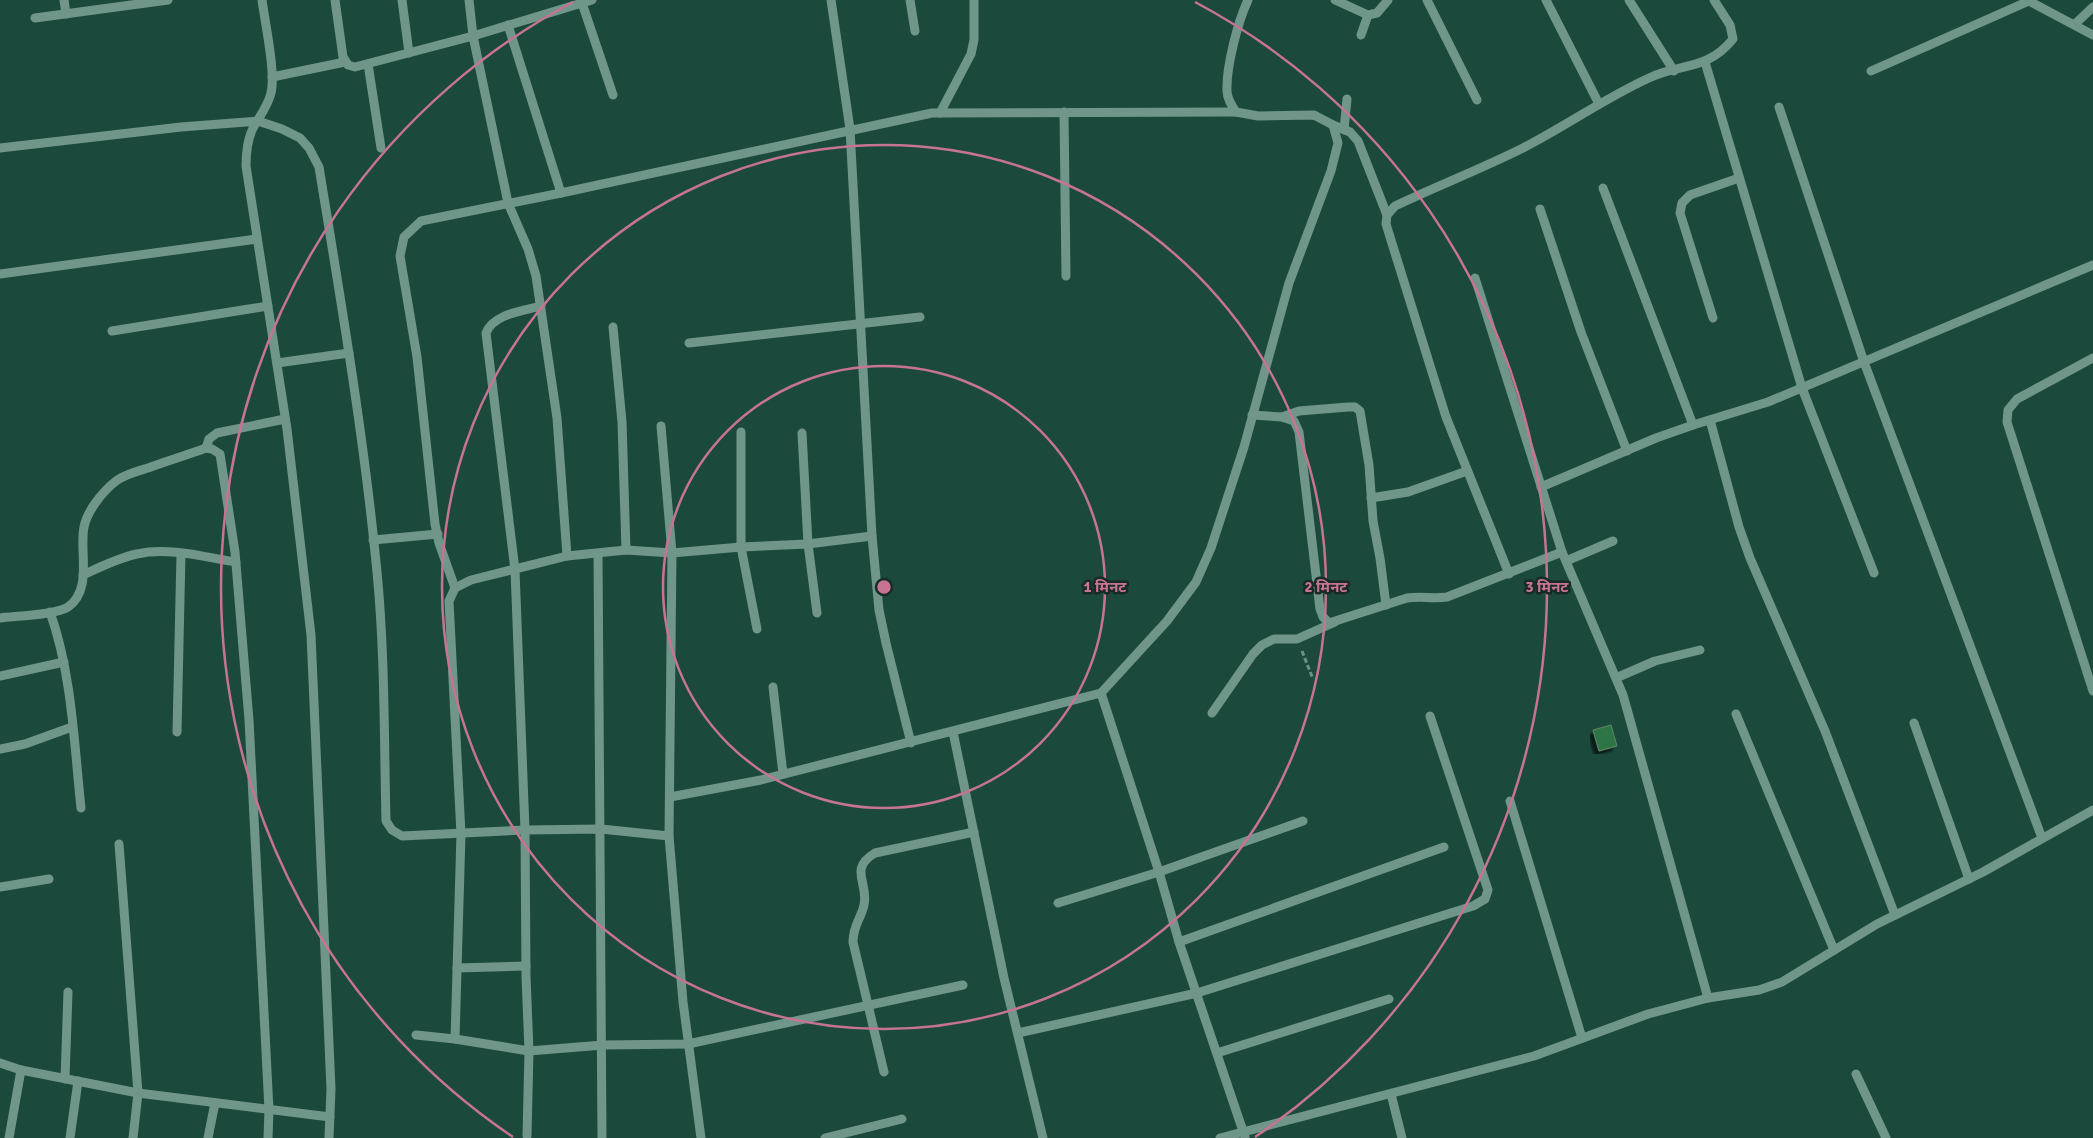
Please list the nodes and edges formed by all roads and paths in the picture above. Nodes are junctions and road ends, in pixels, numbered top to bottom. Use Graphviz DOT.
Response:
graph roads {
  1 [pos="64,0"];
  2 [pos="168,0"];
  3 [pos="262,0"];
  4 [pos="335,0"];
  5 [pos="402,0"];
  6 [pos="470,0"];
  7 [pos="592,0"];
  8 [pos="831,0"];
  9 [pos="910,0"];
  10 [pos="974,0"];
  11 [pos="1248,0"];
  12 [pos="1335,0"];
  13 [pos="1388,0"];
  14 [pos="1427,0"];
  15 [pos="1546,0"];
  16 [pos="1629,0"];
  17 [pos="1714,0"];
  18 [pos="2028,0"];
  19 [pos="582,1"];
  20 [pos="2093,7"];
  21 [pos="66,14"];
  22 [pos="1368,15"];
  23 [pos="35,18"];
  24 [pos="2075,24"];
  25 [pos="508,26"];
  26 [pos="915,31"];
  27 [pos="1361,35"];
  28 [pos="2093,35"];
  29 [pos="473,36"];
  30 [pos="409,53"];
  31 [pos="345,62"];
  32 [pos="1705,62"];
  33 [pos="368,64"];
  34 [pos="1674,71"];
  35 [pos="1871,71"];
  36 [pos="272,77"];
  37 [pos="613,95"];
  38 [pos="1347,99"];
  39 [pos="1477,100"];
  40 [pos="1599,104"];
  41 [pos="1779,107"];
  42 [pos="1064,112"];
  43 [pos="1236,112"];
  44 [pos="940,113"];
  45 [pos="258,121"];
  46 [pos="1333,125"];
  47 [pos="850,130"];
  48 [pos="1344,130"];
  49 [pos="0,148"];
  50 [pos="381,148"];
  51 [pos="1738,178"];
  52 [pos="1603,188"];
  53 [pos="561,193"];
  54 [pos="508,203"];
  55 [pos="1540,209"];
  56 [pos="1388,216"];
  57 [pos="257,238"];
  58 [pos="2093,264"];
  59 [pos="0,274"];
  60 [pos="1066,276"];
  61 [pos="1475,278"];
  62 [pos="268,306"];
  63 [pos="541,306"];
  64 [pos="920,317"];
  65 [pos="1713,318"];
  66 [pos="859,324"];
  67 [pos="613,327"];
  68 [pos="112,331"];
  69 [pos="689,343"];
  70 [pos="349,353"];
  71 [pos="2093,358"];
  72 [pos="1864,362"];
  73 [pos="276,363"];
  74 [pos="1802,388"];
  75 [pos="1252,414"];
  76 [pos="1282,417"];
  77 [pos="285,419"];
  78 [pos="1710,420"];
  79 [pos="1693,425"];
  80 [pos="661,426"];
  81 [pos="741,432"];
  82 [pos="802,433"];
  83 [pos="206,448"];
  84 [pos="1627,451"];
  85 [pos="1467,471"];
  86 [pos="1541,487"];
  87 [pos="1371,498"];
  88 [pos="438,534"];
  89 [pos="872,536"];
  90 [pos="373,540"];
  91 [pos="1613,540"];
  92 [pos="808,544"];
  93 [pos="741,547"];
  94 [pos="626,550"];
  95 [pos="672,553"];
  96 [pos="181,554"];
  97 [pos="598,554"];
  98 [pos="567,556"];
  99 [pos="1564,556"];
  100 [pos="236,562"];
  101 [pos="515,570"];
  102 [pos="1874,573"];
  103 [pos="1509,574"];
  104 [pos="83,575"];
  105 [pos="455,588"];
  106 [pos="1386,604"];
  107 [pos="50,612"];
  108 [pos="817,613"];
  109 [pos="0,618"];
  110 [pos="1336,622"];
  111 [pos="757,629"];
  112 [pos="1297,639"];
  113 [pos="1700,650"];
  114 [pos="64,662"];
  115 [pos="0,676"];
  116 [pos="1616,678"];
  117 [pos="1313,679"];
  118 [pos="773,687"];
  119 [pos="2093,691"];
  120 [pos="1101,693"];
  121 [pos="1212,713"];
  122 [pos="1736,714"];
  123 [pos="1430,716"];
  124 [pos="1914,723"];
  125 [pos="72,727"];
  126 [pos="177,732"];
  127 [pos="953,732"];
  128 [pos="911,743"];
  129 [pos="0,749"];
  130 [pos="783,774"];
  131 [pos="670,797"];
  132 [pos="1510,801"];
  133 [pos="81,808"];
  134 [pos="2093,810"];
  135 [pos="1303,820"];
  136 [pos="601,829"];
  137 [pos="525,830"];
  138 [pos="974,832"];
  139 [pos="461,834"];
  140 [pos="669,836"];
  141 [pos="2042,838"];
  142 [pos="119,844"];
  143 [pos="1444,847"];
  144 [pos="1159,872"];
  145 [pos="49,879"];
  146 [pos="1969,879"];
  147 [pos="0,887"];
  148 [pos="1058,903"];
  149 [pos="1895,915"];
  150 [pos="1179,942"];
  151 [pos="1834,950"];
  152 [pos="526,966"];
  153 [pos="457,968"];
  154 [pos="963,985"];
  155 [pos="68,992"];
  156 [pos="1197,993"];
  157 [pos="1708,998"];
  158 [pos="1389,999"];
  159 [pos="867,1006"];
  160 [pos="1018,1033"];
  161 [pos="416,1035"];
  162 [pos="1582,1038"];
  163 [pos="455,1039"];
  164 [pos="688,1044"];
  165 [pos="603,1045"];
  166 [pos="529,1051"];
  167 [pos="1217,1053"];
  168 [pos="0,1063"];
  169 [pos="21,1070"];
  170 [pos="884,1072"];
  171 [pos="1856,1074"];
  172 [pos="65,1078"];
  173 [pos="78,1081"];
  174 [pos="138,1093"];
  175 [pos="1390,1094"];
  176 [pos="214,1103"];
  177 [pos="269,1110"];
  178 [pos="330,1117"];
  179 [pos="902,1119"];
  180 [pos="1245,1135"];
  181 [pos="527,1136"];
  182 [pos="9,1138"];
  183 [pos="70,1138"];
  184 [pos="133,1138"];
  185 [pos="208,1138"];
  186 [pos="268,1138"];
  187 [pos="329,1138"];
  188 [pos="602,1138"];
  189 [pos="701,1138"];
  190 [pos="825,1138"];
  191 [pos="1043,1138"];
  192 [pos="1220,1138"];
  193 [pos="1402,1138"];
  194 [pos="1886,1138"];
  1 -- 21 [label="street"];
  2 -- 21 [label="street"];
  3 -- 36 [label="street"];
  4 -- 31 [label="street"];
  5 -- 30 [label="street"];
  6 -- 29 [label="street"];
  7 -- 19 [label="street"];
  8 -- 47 [label="street"];
  9 -- 26 [label="street"];
  10 -- 44 [label="street"];
  11 -- 43 [label="street"];
  12 -- 22 [label="street"];
  13 -- 22 [label="street"];
  14 -- 39 [label="street"];
  15 -- 40 [label="street"];
  16 -- 34 [label="street"];
  17 -- 32 [label="street"];
  18 -- 24 [label="street"];
  18 -- 35 [label="street"];
  19 -- 25 [label="street"];
  19 -- 37 [label="street"];
  20 -- 24 [label="street"];
  21 -- 23 [label="street"];
  22 -- 27 [label="street"];
  24 -- 28 [label="street"];
  25 -- 29 [label="street"];
  25 -- 53 [label="street"];
  29 -- 30 [label="street"];
  29 -- 54 [label="street"];
  30 -- 33 [label="street"];
  31 -- 33 [label="street"];
  31 -- 36 [label="street"];
  32 -- 34 [label="street"];
  32 -- 51 [label="street"];
  33 -- 50 [label="street"];
  34 -- 40 [label="street"];
  36 -- 45 [label="street"];
  38 -- 48 [label="street"];
  40 -- 56 [label="street"];
  41 -- 72 [label="street"];
  42 -- 43 [label="street"];
  42 -- 44 [label="street"];
  42 -- 60 [label="street"];
  43 -- 46 [label="street"];
  44 -- 47 [label="street"];
  45 -- 49 [label="street"];
  45 -- 57 [label="street"];
  45 -- 70 [label="street"];
  46 -- 48 [label="street"];
  46 -- 75 [label="street"];
  47 -- 53 [label="street"];
  47 -- 66 [label="street"];
  48 -- 56 [label="street"];
  51 -- 65 [label="street"];
  51 -- 74 [label="street"];
  52 -- 79 [label="street"];
  53 -- 54 [label="street"];
  54 -- 63 [label="street"];
  54 -- 88 [label="street"];
  55 -- 84 [label="street"];
  56 -- 85 [label="street"];
  57 -- 59 [label="street"];
  57 -- 62 [label="street"];
  58 -- 72 [label="street"];
  61 -- 86 [label="street"];
  62 -- 68 [label="street"];
  62 -- 73 [label="street"];
  63 -- 98 [label="street"];
  63 -- 101 [label="street"];
  64 -- 66 [label="street"];
  66 -- 69 [label="street"];
  66 -- 89 [label="street"];
  67 -- 94 [label="street"];
  70 -- 73 [label="street"];
  70 -- 90 [label="street"];
  71 -- 119 [label="street"];
  72 -- 74 [label="street"];
  72 -- 141 [label="street"];
  73 -- 77 [label="street"];
  74 -- 78 [label="street"];
  74 -- 102 [label="street"];
  75 -- 76 [label="street"];
  75 -- 120 [label="street"];
  76 -- 87 [label="street"];
  76 -- 110 [label="street"];
  77 -- 83 [label="street"];
  77 -- 178 [label="street"];
  78 -- 79 [label="street"];
  78 -- 149 [label="street"];
  79 -- 84 [label="street"];
  80 -- 95 [label="street"];
  81 -- 93 [label="street"];
  82 -- 92 [label="street"];
  83 -- 100 [label="street"];
  83 -- 104 [label="street"];
  84 -- 86 [label="street"];
  85 -- 87 [label="street"];
  85 -- 103 [label="street"];
  86 -- 99 [label="street"];
  87 -- 106 [label="street"];
  88 -- 90 [label="street"];
  88 -- 105 [label="street"];
  89 -- 92 [label="street"];
  89 -- 128 [label="street"];
  90 -- 139 [label="street"];
  91 -- 99 [label="street"];
  92 -- 93 [label="street"];
  92 -- 108 [label="street"];
  93 -- 95 [label="street"];
  93 -- 111 [label="street"];
  94 -- 95 [label="street"];
  94 -- 97 [label="street"];
  95 -- 131 [label="street"];
  96 -- 100 [label="street"];
  96 -- 104 [label="street"];
  96 -- 126 [label="street"];
  97 -- 98 [label="street"];
  97 -- 136 [label="street"];
  98 -- 101 [label="street"];
  99 -- 103 [label="street"];
  99 -- 116 [label="street"];
  100 -- 177 [label="street"];
  101 -- 105 [label="street"];
  101 -- 137 [label="street"];
  103 -- 106 [label="street"];
  104 -- 107 [label="street"];
  105 -- 139 [label="street"];
  106 -- 110 [label="street"];
  107 -- 109 [label="street"];
  107 -- 114 [label="street"];
  110 -- 112 [label="street"];
  112 -- 117 [label="path"];
  112 -- 121 [label="street"];
  113 -- 116 [label="street"];
  114 -- 115 [label="street"];
  114 -- 125 [label="street"];
  116 -- 157 [label="street"];
  118 -- 130 [label="street"];
  120 -- 127 [label="street"];
  120 -- 144 [label="street"];
  122 -- 151 [label="street"];
  123 -- 156 [label="street"];
  124 -- 146 [label="street"];
  125 -- 129 [label="street"];
  125 -- 133 [label="street"];
  127 -- 128 [label="street"];
  127 -- 138 [label="street"];
  128 -- 130 [label="street"];
  130 -- 131 [label="street"];
  131 -- 140 [label="street"];
  132 -- 162 [label="street"];
  134 -- 141 [label="street"];
  135 -- 144 [label="street"];
  136 -- 137 [label="street"];
  136 -- 140 [label="street"];
  136 -- 165 [label="street"];
  137 -- 139 [label="street"];
  137 -- 152 [label="street"];
  138 -- 159 [label="street"];
  138 -- 160 [label="street"];
  139 -- 153 [label="street"];
  140 -- 164 [label="street"];
  141 -- 146 [label="street"];
  142 -- 174 [label="street"];
  143 -- 150 [label="street"];
  144 -- 148 [label="street"];
  144 -- 150 [label="street"];
  145 -- 147 [label="street"];
  146 -- 149 [label="street"];
  149 -- 151 [label="street"];
  150 -- 156 [label="street"];
  151 -- 157 [label="street"];
  152 -- 153 [label="street"];
  152 -- 166 [label="street"];
  153 -- 163 [label="street"];
  154 -- 159 [label="street"];
  155 -- 172 [label="street"];
  156 -- 160 [label="street"];
  156 -- 167 [label="street"];
  157 -- 162 [label="street"];
  158 -- 167 [label="street"];
  159 -- 164 [label="street"];
  159 -- 170 [label="street"];
  160 -- 191 [label="street"];
  161 -- 163 [label="street"];
  162 -- 175 [label="street"];
  163 -- 166 [label="street"];
  164 -- 165 [label="street"];
  164 -- 189 [label="street"];
  165 -- 166 [label="street"];
  165 -- 188 [label="street"];
  166 -- 181 [label="street"];
  167 -- 180 [label="street"];
  168 -- 169 [label="street"];
  169 -- 172 [label="street"];
  169 -- 182 [label="street"];
  171 -- 194 [label="street"];
  172 -- 173 [label="street"];
  173 -- 174 [label="street"];
  173 -- 183 [label="street"];
  174 -- 176 [label="street"];
  174 -- 184 [label="street"];
  175 -- 180 [label="street"];
  175 -- 193 [label="street"];
  176 -- 177 [label="street"];
  176 -- 185 [label="street"];
  177 -- 178 [label="street"];
  177 -- 186 [label="street"];
  178 -- 187 [label="street"];
  179 -- 190 [label="street"];
  180 -- 192 [label="street"];
}
